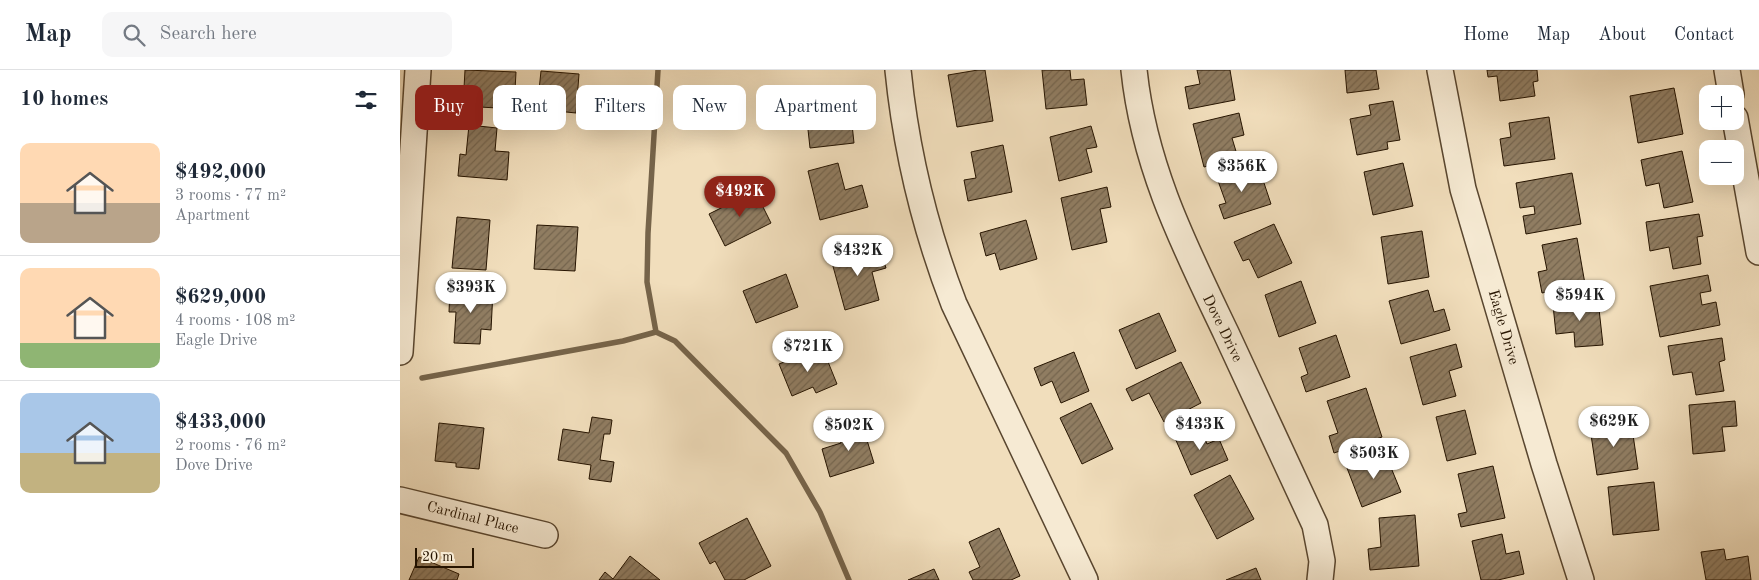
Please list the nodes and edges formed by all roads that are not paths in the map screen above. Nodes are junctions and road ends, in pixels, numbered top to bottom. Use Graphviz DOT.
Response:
graph roads {
  1 [pos="418,70"];
  2 [pos="898,70"];
  3 [pos="1134,70"];
  4 [pos="1440,70"];
  5 [pos="1726,70"];
  6 [pos="1729,85"];
  7 [pos="1737,130"];
  8 [pos="1759,252"];
  9 [pos="400,352"];
  10 [pos="400,500"];
  11 [pos="546,535"];
  12 [pos="1085,580"];
  13 [pos="1320,580"];
  14 [pos="1581,580"];
  1 -- 9 [label="street"];
  2 -- 12 [label="street"];
  3 -- 13 [label="street, Dove Drive"];
  4 -- 14 [label="street, Eagle Drive"];
  5 -- 6 [label="street"];
  7 -- 8 [label="street"];
  10 -- 11 [label="street, Cardinal Place"];
}
